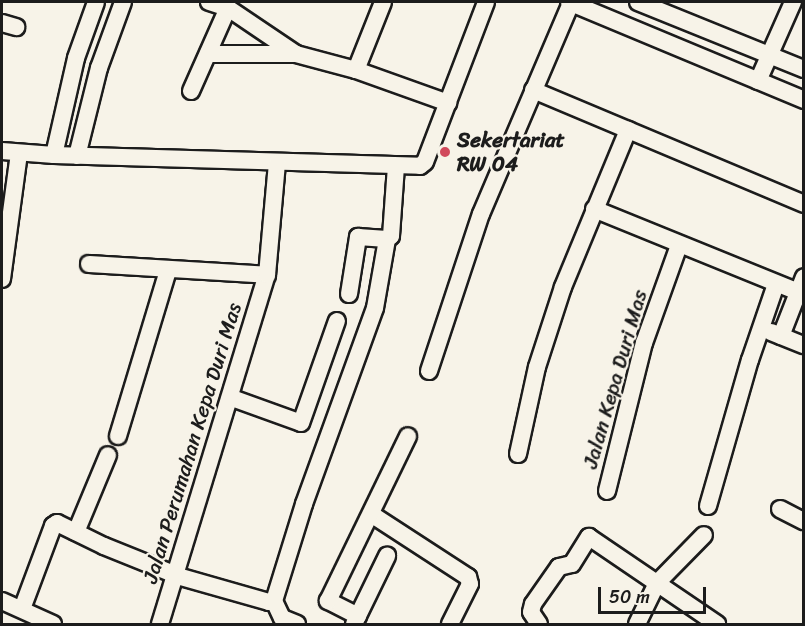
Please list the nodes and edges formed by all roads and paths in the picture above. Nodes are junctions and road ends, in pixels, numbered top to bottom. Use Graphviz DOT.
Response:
graph roads {
  1 [pos="96,2"];
  2 [pos="123,2"];
  3 [pos="209,2"];
  4 [pos="383,2"];
  5 [pos="486,2"];
  6 [pos="570,2"];
  7 [pos="638,2"];
  8 [pos="793,2"];
  9 [pos="228,8"];
  10 [pos="208,54"];
  11 [pos="296,54"];
  12 [pos="764,69"];
  13 [pos="804,69"];
  14 [pos="356,70"];
  15 [pos="533,90"];
  16 [pos="191,91"];
  17 [pos="804,100"];
  18 [pos="448,103"];
  19 [pos="628,130"];
  20 [pos="2,151"];
  21 [pos="20,154"];
  22 [pos="54,155"];
  23 [pos="77,156"];
  24 [pos="277,163"];
  25 [pos="396,166"];
  26 [pos="804,204"];
  27 [pos="594,209"];
  28 [pos="387,239"];
  29 [pos="679,245"];
  30 [pos="3,260"];
  31 [pos="89,264"];
  32 [pos="168,270"];
  33 [pos="267,275"];
  34 [pos="2,279"];
  35 [pos="776,284"];
  36 [pos="801,284"];
  37 [pos="349,294"];
  38 [pos="338,321"];
  39 [pos="761,328"];
  40 [pos="781,336"];
  41 [pos="804,345"];
  42 [pos="429,371"];
  43 [pos="231,398"];
  44 [pos="118,436"];
  45 [pos="408,436"];
  46 [pos="518,454"];
  47 [pos="108,455"];
  48 [pos="607,491"];
  49 [pos="708,506"];
  50 [pos="780,509"];
  51 [pos="371,514"];
  52 [pos="804,521"];
  53 [pos="76,532"];
  54 [pos="704,535"];
  55 [pos="387,556"];
  56 [pos="174,574"];
  57 [pos="657,583"];
  58 [pos="2,601"];
  59 [pos="274,601"];
  60 [pos="22,609"];
  61 [pos="356,620"];
  62 [pos="52,624"];
  63 [pos="160,624"];
  64 [pos="297,624"];
  65 [pos="450,624"];
  66 [pos="539,624"];
  67 [pos="637,624"];
  68 [pos="717,624"];
  1 -- 22 [label="street"];
  2 -- 23 [label="street"];
  3 -- 9 [label="street"];
  4 -- 14 [label="street"];
  5 -- 18 [label="street"];
  6 -- 12 [label="street"];
  6 -- 15 [label="street"];
  7 -- 12 [label="street"];
  8 -- 12 [label="street"];
  9 -- 10 [label="street"];
  9 -- 11 [label="street"];
  10 -- 11 [label="street"];
  10 -- 16 [label="street"];
  11 -- 14 [label="street"];
  12 -- 13 [label="street"];
  12 -- 17 [label="street"];
  14 -- 18 [label="street"];
  15 -- 19 [label="street"];
  15 -- 42 [label="street"];
  18 -- 25 [label="street"];
  19 -- 26 [label="street"];
  19 -- 27 [label="street"];
  20 -- 21 [label="street"];
  21 -- 22 [label="street"];
  21 -- 30 [label="street"];
  22 -- 23 [label="street"];
  23 -- 24 [label="street"];
  24 -- 25 [label="street"];
  24 -- 33 [label="street, Jalan Perumahan Kepa Duri Mas"];
  25 -- 28 [label="street"];
  27 -- 29 [label="street"];
  27 -- 46 [label="street"];
  28 -- 37 [label="street"];
  28 -- 59 [label="street"];
  29 -- 35 [label="street"];
  29 -- 48 [label="street, Jalan Kepa Duri Mas"];
  30 -- 34 [label="street"];
  31 -- 32 [label="street, Jalan Perumahan Kepa Duri Mas"];
  32 -- 33 [label="street, Jalan Perumahan Kepa Duri Mas"];
  32 -- 44 [label="street"];
  33 -- 43 [label="street, Jalan Perumahan Kepa Duri Mas"];
  35 -- 36 [label="street"];
  35 -- 39 [label="street"];
  36 -- 40 [label="street"];
  38 -- 43 [label="street"];
  39 -- 40 [label="street"];
  39 -- 49 [label="street"];
  40 -- 41 [label="street"];
  43 -- 56 [label="street, Jalan Perumahan Kepa Duri Mas"];
  45 -- 51 [label="street"];
  47 -- 53 [label="street"];
  50 -- 52 [label="street"];
  51 -- 61 [label="street"];
  51 -- 65 [label="street"];
  53 -- 56 [label="street"];
  53 -- 60 [label="street"];
  54 -- 57 [label="street"];
  55 -- 61 [label="street"];
  56 -- 59 [label="street"];
  56 -- 63 [label="street, Jalan Perumahan Kepa Duri Mas"];
  57 -- 66 [label="street"];
  57 -- 67 [label="street"];
  57 -- 68 [label="street"];
  58 -- 60 [label="street"];
  59 -- 64 [label="street"];
  60 -- 62 [label="street"];
}
